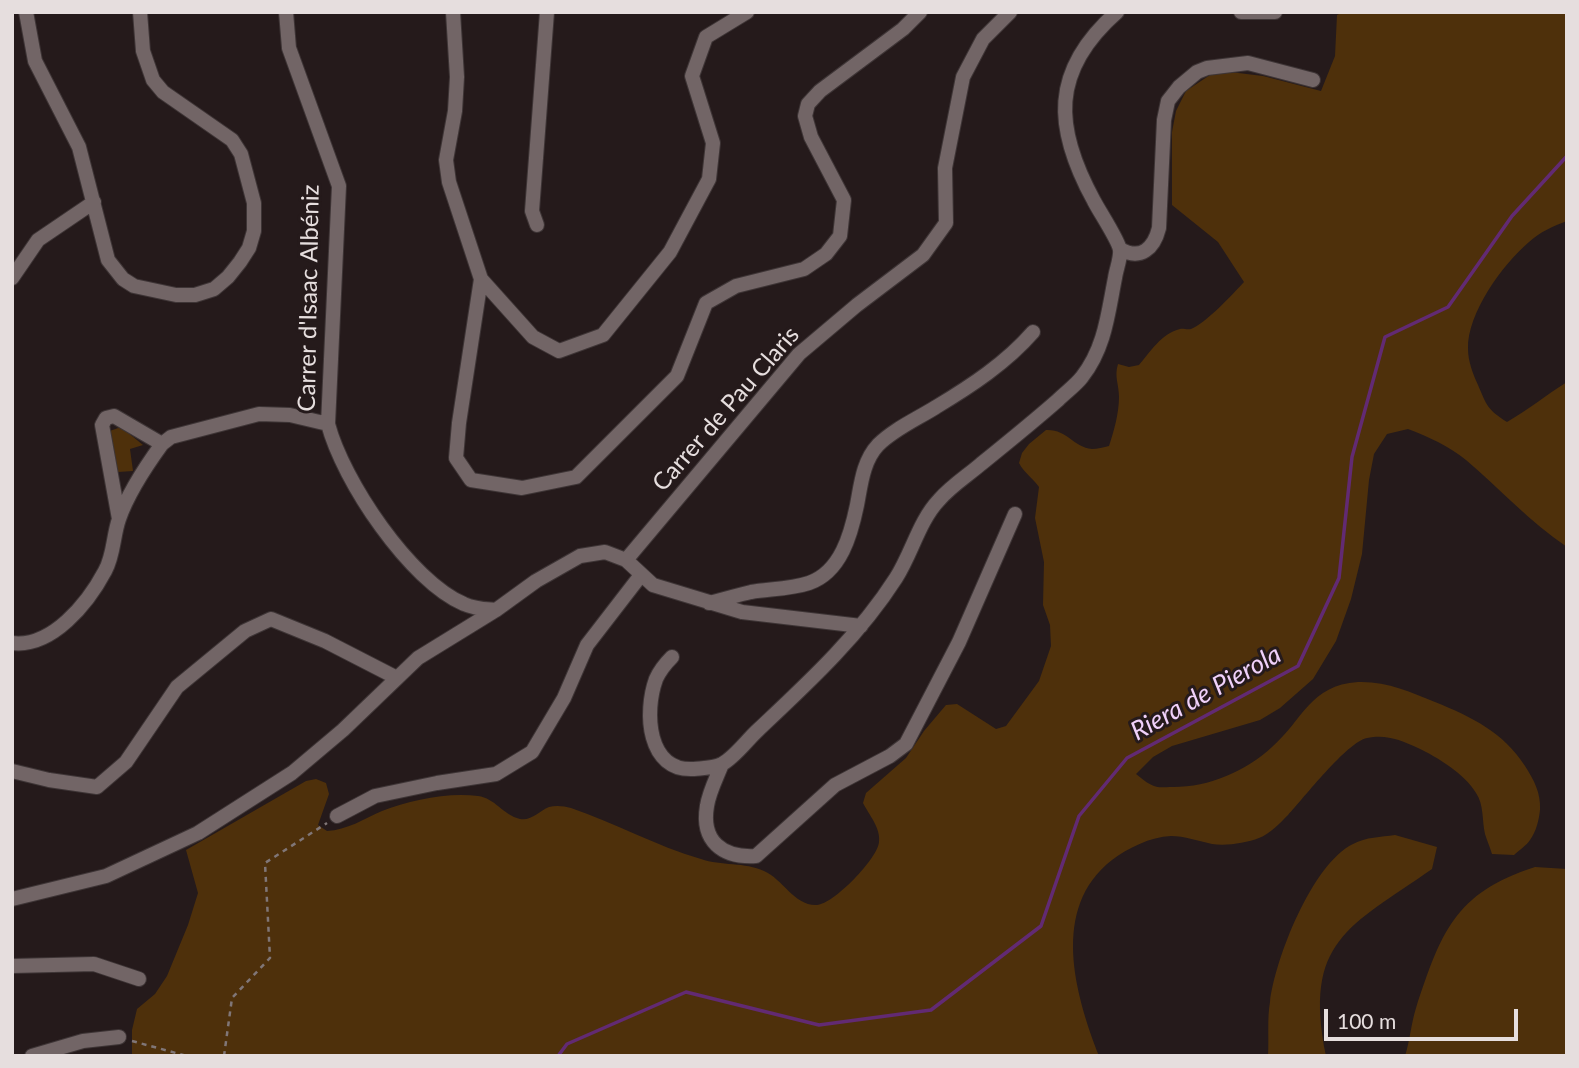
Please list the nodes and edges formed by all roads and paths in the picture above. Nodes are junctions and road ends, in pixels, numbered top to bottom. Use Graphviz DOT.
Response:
graph roads {
  1 [pos="26,12"];
  2 [pos="140,12"];
  3 [pos="286,12"];
  4 [pos="453,12"];
  5 [pos="547,12"];
  6 [pos="747,12"];
  7 [pos="920,12"];
  8 [pos="1010,12"];
  9 [pos="1117,12"];
  10 [pos="1241,12"];
  11 [pos="1275,12"];
  12 [pos="1313,80"];
  13 [pos="94,202"];
  14 [pos="537,225"];
  15 [pos="1120,249"];
  16 [pos="12,278"];
  17 [pos="481,279"];
  18 [pos="1033,332"];
  19 [pos="328,424"];
  20 [pos="162,444"];
  21 [pos="1015,514"];
  22 [pos="119,519"];
  23 [pos="626,560"];
  24 [pos="641,575"];
  25 [pos="708,604"];
  26 [pos="496,610"];
  27 [pos="861,626"];
  28 [pos="12,643"];
  29 [pos="672,657"];
  30 [pos="397,678"];
  31 [pos="722,764"];
  32 [pos="12,771"];
  33 [pos="337,816"];
  34 [pos="12,899"];
  35 [pos="12,965"];
  36 [pos="139,979"];
  37 [pos="119,1037"];
  38 [pos="32,1056"];
  39 [pos="187,1056"];
  40 [pos="224,1056"];
  1 -- 13 [label="street"];
  2 -- 13 [label="street"];
  3 -- 19 [label="street, Carrer d'Isaac Albéniz"];
  4 -- 17 [label="street"];
  5 -- 14 [label="street"];
  6 -- 17 [label="street"];
  7 -- 17 [label="street"];
  8 -- 23 [label="street, Carrer de Pau Claris"];
  9 -- 15 [label="street"];
  10 -- 11 [label="street"];
  12 -- 15 [label="street"];
  13 -- 16 [label="street"];
  15 -- 27 [label="street"];
  18 -- 25 [label="street"];
  19 -- 20 [label="street"];
  19 -- 26 [label="street"];
  20 -- 22 [label="street"];
  20 -- 22 [label="street"];
  21 -- 31 [label="street"];
  22 -- 28 [label="street"];
  23 -- 24 [label="street"];
  23 -- 26 [label="street"];
  24 -- 25 [label="street"];
  24 -- 33 [label="street"];
  25 -- 27 [label="street"];
  26 -- 30 [label="street"];
  27 -- 31 [label="street"];
  29 -- 31 [label="street"];
  30 -- 32 [label="street"];
  30 -- 34 [label="street"];
  33 -- 40 [label="path"];
  35 -- 36 [label="street"];
  37 -- 38 [label="street"];
  37 -- 39 [label="path"];
}
